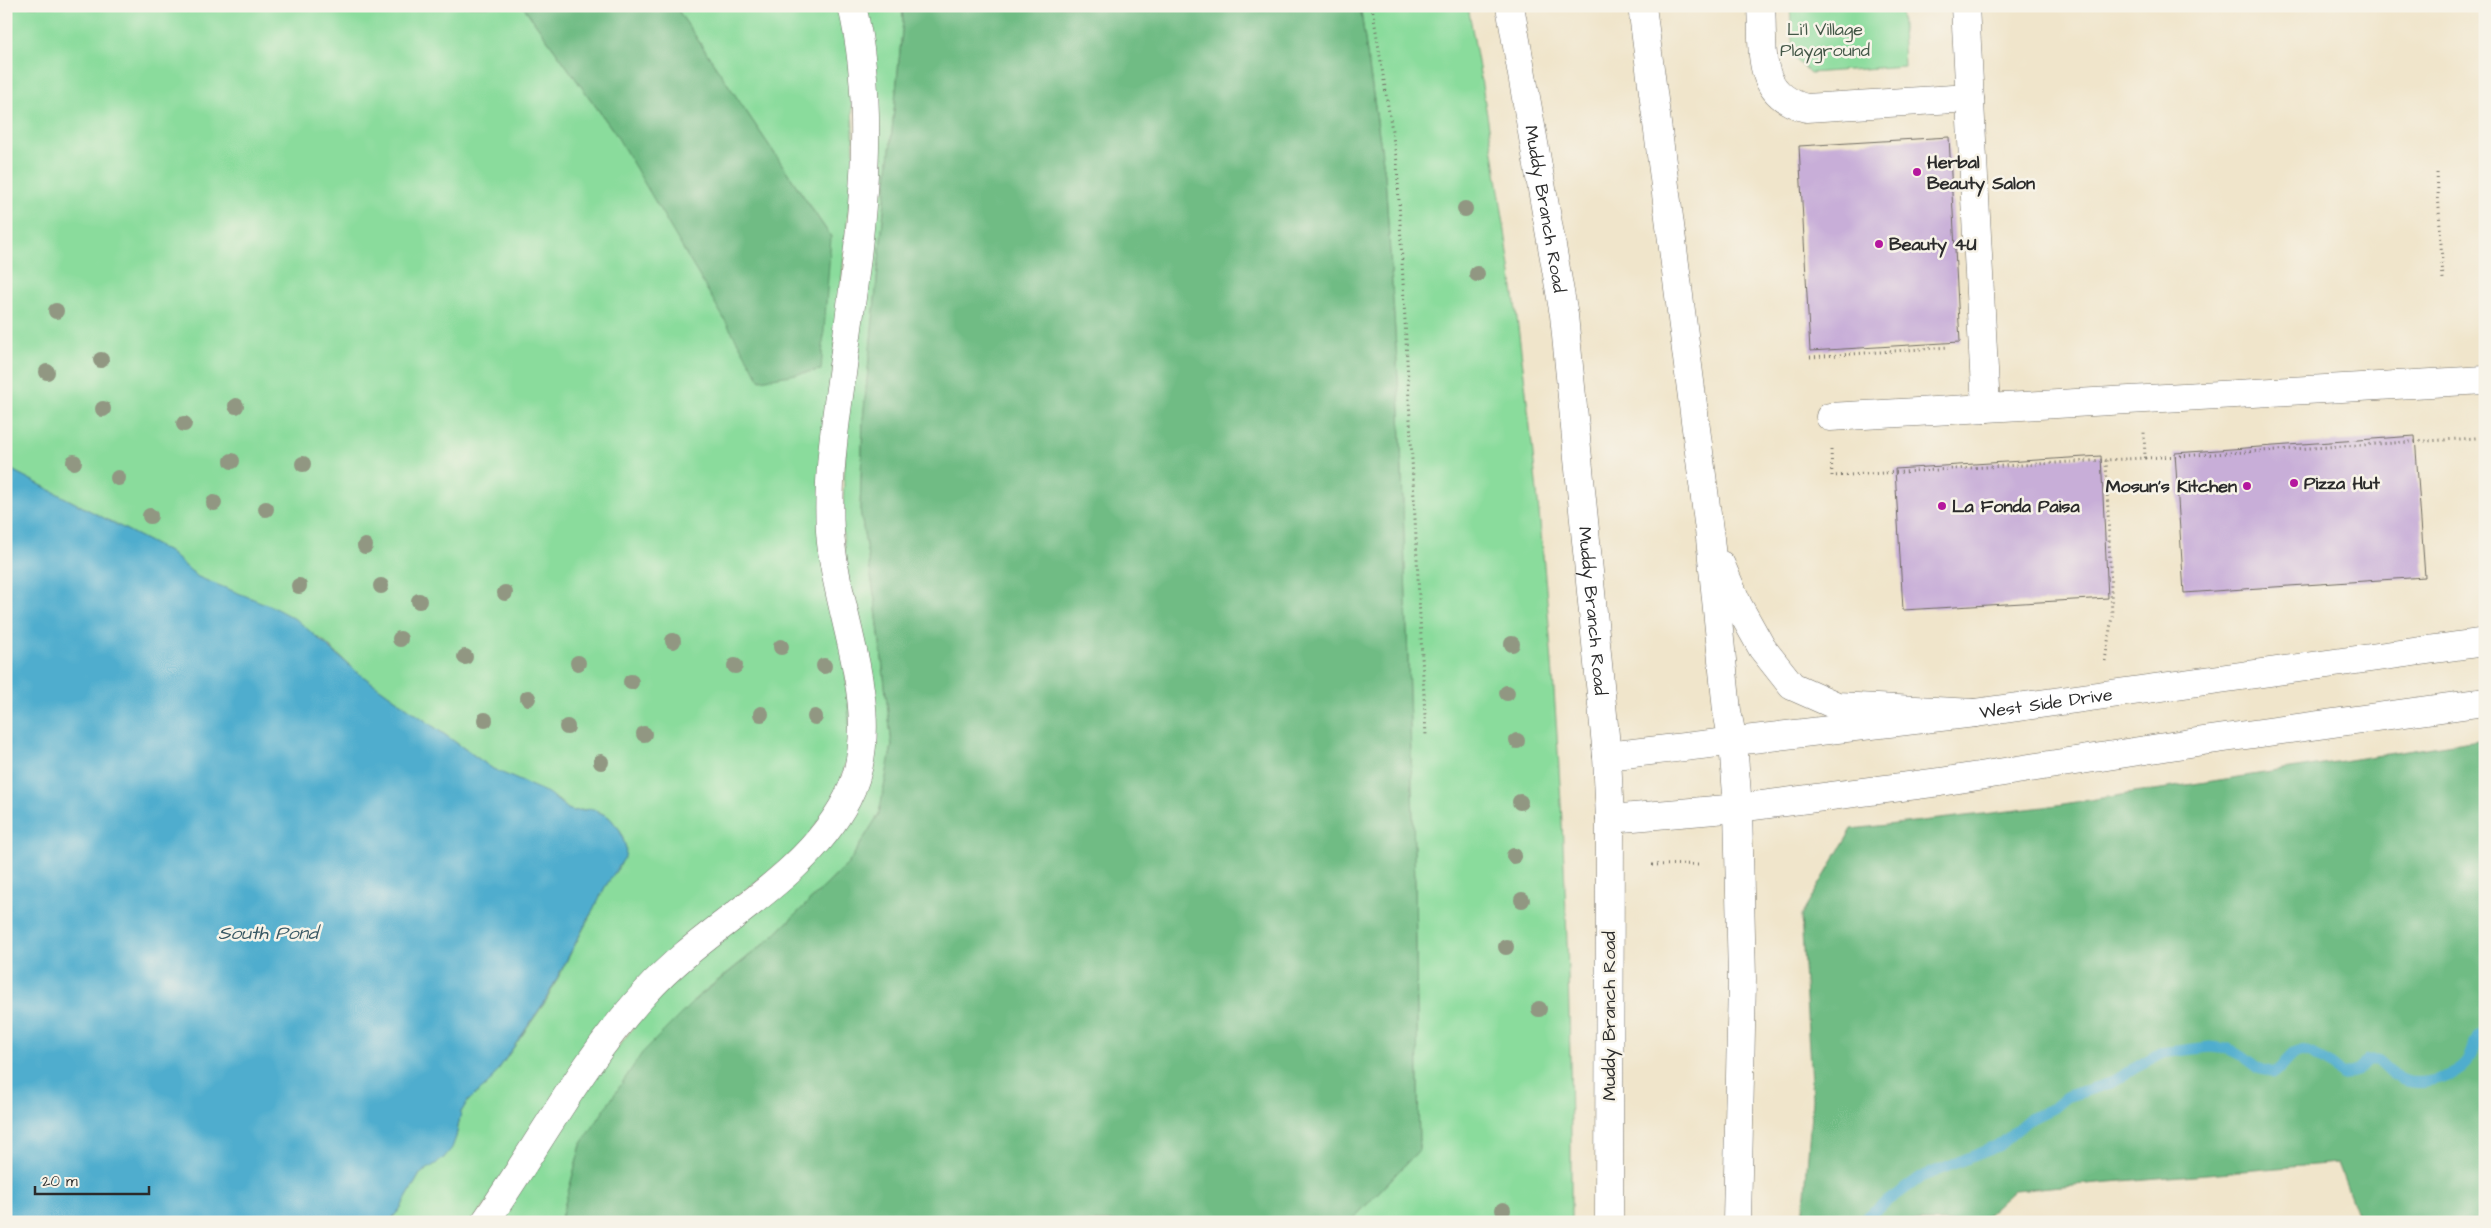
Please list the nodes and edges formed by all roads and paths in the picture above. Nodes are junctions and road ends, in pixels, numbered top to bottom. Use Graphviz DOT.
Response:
graph roads {
  1 [pos="852,6"];
  2 [pos="1372,6"];
  3 [pos="1510,6"];
  4 [pos="1642,6"];
  5 [pos="1761,6"];
  6 [pos="1965,6"];
  7 [pos="1970,98"];
  8 [pos="2437,173"];
  9 [pos="2443,279"];
  10 [pos="1958,347"];
  11 [pos="1810,357"];
  12 [pos="2485,380"];
  13 [pos="2142,399"];
  14 [pos="1986,408"];
  15 [pos="1830,417"];
  16 [pos="2476,438"];
  17 [pos="2145,458"];
  18 [pos="2106,460"];
  19 [pos="1710,538"];
  20 [pos="2485,642"];
  21 [pos="2104,664"];
  22 [pos="2485,702"];
  23 [pos="1975,713"];
  24 [pos="1426,736"];
  25 [pos="1733,742"];
  26 [pos="1607,756"];
  27 [pos="1738,808"];
  28 [pos="1610,819"];
  29 [pos="1698,864"];
  30 [pos="1652,865"];
  31 [pos="485,1222"];
  32 [pos="1609,1222"];
  33 [pos="1737,1222"];
  1 -- 31 [label="main road"];
  2 -- 24 [label="path"];
  3 -- 26 [label="main road, Muddy Branch Road"];
  4 -- 19 [label="main road"];
  5 -- 7 [label="main road"];
  6 -- 7 [label="main road"];
  7 -- 14 [label="main road"];
  8 -- 9 [label="path"];
  10 -- 11 [label="path"];
  12 -- 13 [label="main road"];
  13 -- 14 [label="main road"];
  13 -- 17 [label="path"];
  14 -- 15 [label="main road"];
  15 -- 18 [label="path"];
  16 -- 17 [label="path"];
  17 -- 18 [label="path"];
  18 -- 21 [label="path"];
  19 -- 23 [label="main road"];
  19 -- 25 [label="main road"];
  20 -- 23 [label="main road, West Side Drive"];
  22 -- 27 [label="main road"];
  23 -- 25 [label="main road, West Side Drive"];
  25 -- 26 [label="main road, West Side Drive"];
  25 -- 27 [label="main road"];
  26 -- 28 [label="main road, Muddy Branch Road"];
  27 -- 28 [label="main road"];
  27 -- 33 [label="main road"];
  28 -- 32 [label="main road, Muddy Branch Road"];
  29 -- 30 [label="path"];
}
